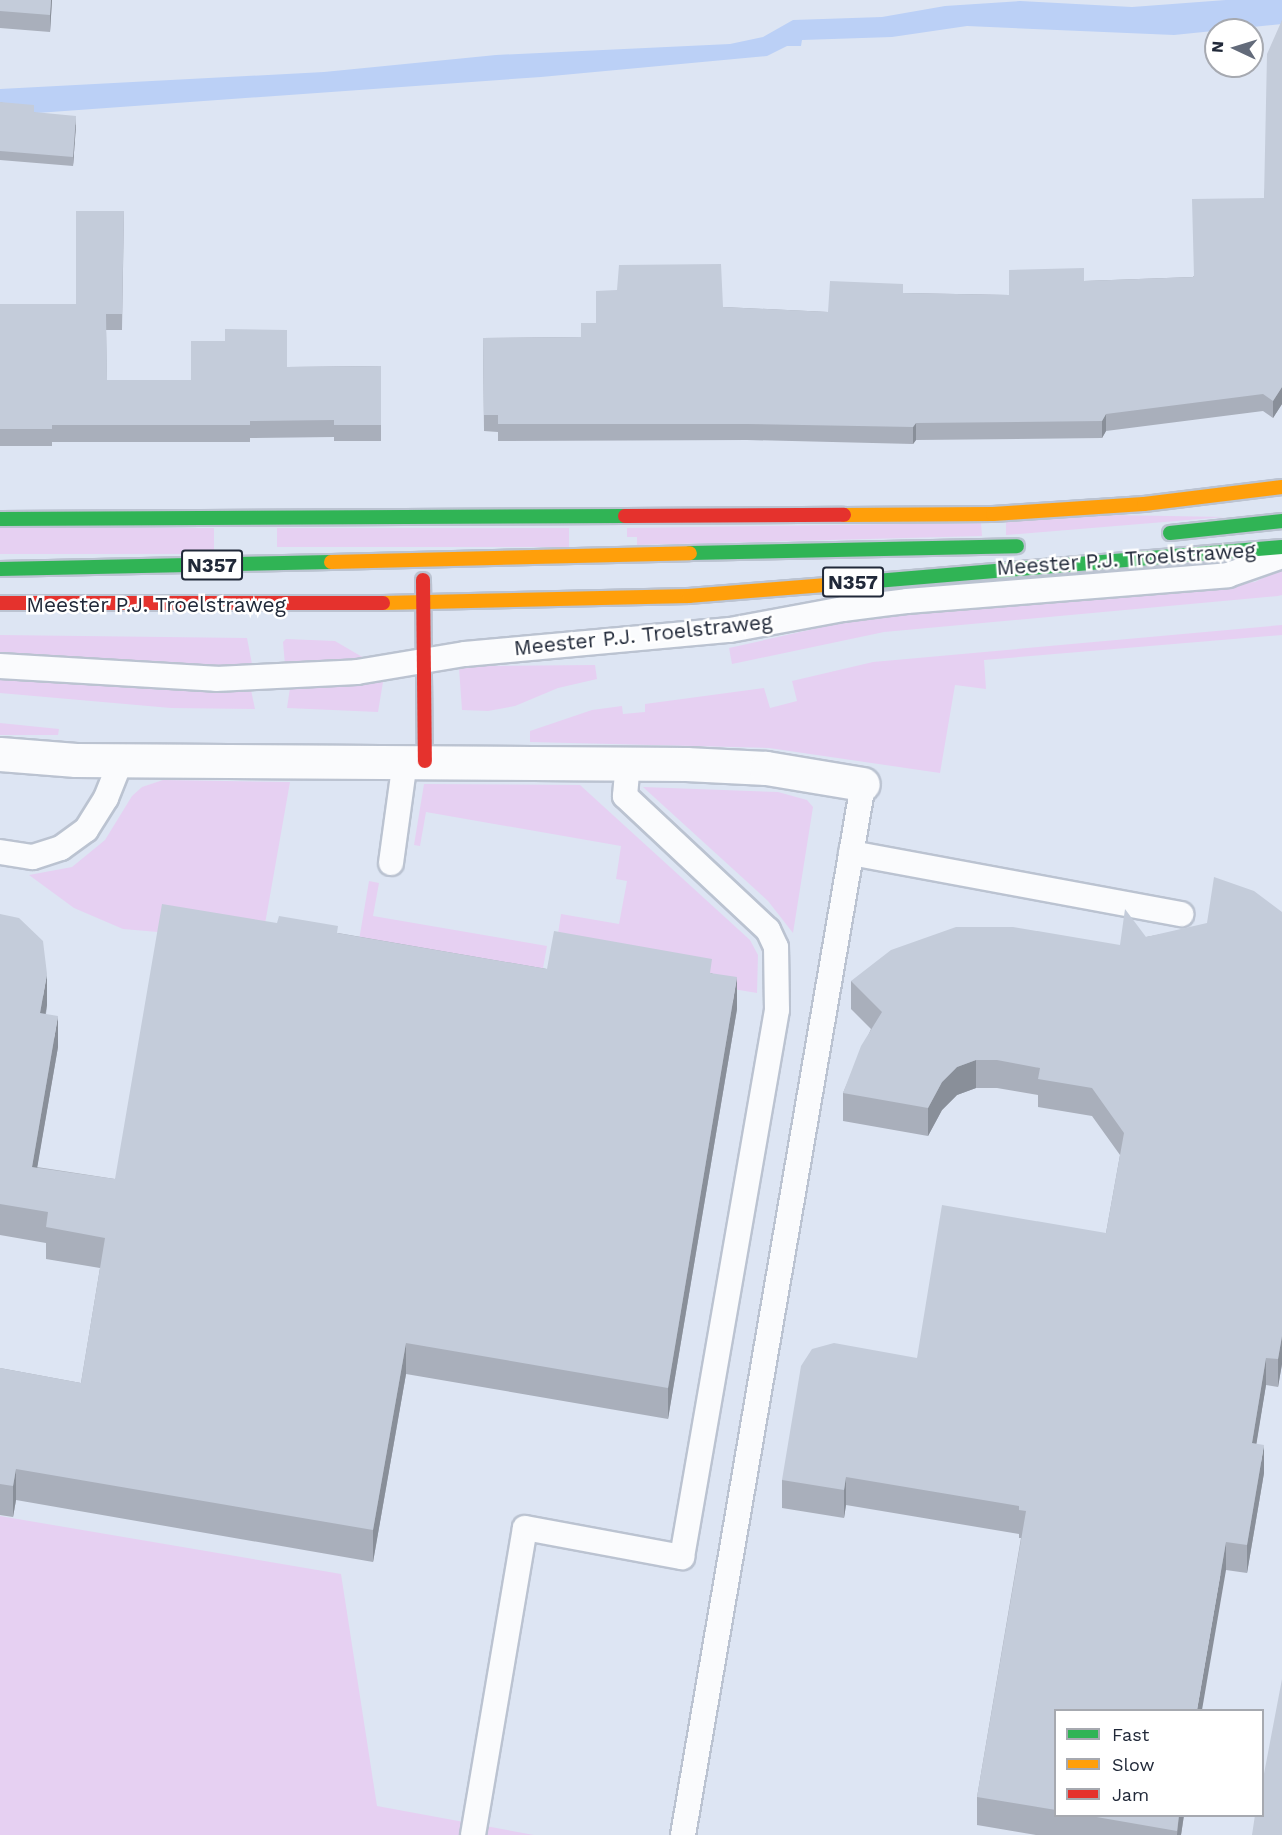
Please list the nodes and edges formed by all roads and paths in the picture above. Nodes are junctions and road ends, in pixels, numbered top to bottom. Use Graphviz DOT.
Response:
graph roads {
  1 [pos="1282,488"];
  2 [pos="1248,492"];
  3 [pos="993,514"];
  4 [pos="0,519"];
  5 [pos="1282,521"];
  6 [pos="1159,534"];
  7 [pos="1253,537"];
  8 [pos="1030,544"];
  9 [pos="995,547"];
  10 [pos="1282,547"];
  11 [pos="1282,556"];
  12 [pos="423,560"];
  13 [pos="0,569"];
  14 [pos="0,603"];
  15 [pos="423,603"];
  16 [pos="424,661"];
  17 [pos="0,666"];
  18 [pos="0,754"];
  19 [pos="122,758"];
  20 [pos="415,761"];
  21 [pos="628,764"];
  22 [pos="863,784"];
  23 [pos="0,852"];
  24 [pos="851,853"];
  25 [pos="391,863"];
  26 [pos="1181,914"];
  27 [pos="473,1835"];
  28 [pos="683,1835"];
  1 -- 2 [label="main road"];
  2 -- 3 [label="main road"];
  2 -- 7 [label="lane"];
  3 -- 4 [label="main road"];
  3 -- 9 [label="lane"];
  5 -- 7 [label="main road, Meester P.J. Troelstraweg / N357"];
  6 -- 7 [label="main road, Meester P.J. Troelstraweg / N357"];
  7 -- 10 [label="main road, Meester P.J. Troelstraweg / N357"];
  7 -- 15 [label="main road, Meester P.J. Troelstraweg / N357"];
  8 -- 9 [label="main road, Meester P.J. Troelstraweg / N357"];
  9 -- 12 [label="main road, Meester P.J. Troelstraweg / N357"];
  11 -- 16 [label="lane, Meester P.J. Troelstraweg"];
  12 -- 13 [label="main road, Meester P.J. Troelstraweg / N357"];
  12 -- 15 [label="main road"];
  14 -- 15 [label="main road, Meester P.J. Troelstraweg / N357"];
  15 -- 16 [label="main road"];
  16 -- 17 [label="lane, Meester P.J. Troelstraweg"];
  16 -- 20 [label="main road"];
  18 -- 19 [label="street"];
  19 -- 20 [label="street"];
  19 -- 23 [label="lane"];
  20 -- 21 [label="street"];
  20 -- 25 [label="lane"];
  21 -- 22 [label="street"];
  21 -- 27 [label="lane"];
  22 -- 24 [label="lane"];
  24 -- 26 [label="lane"];
  24 -- 28 [label="lane"];
}
